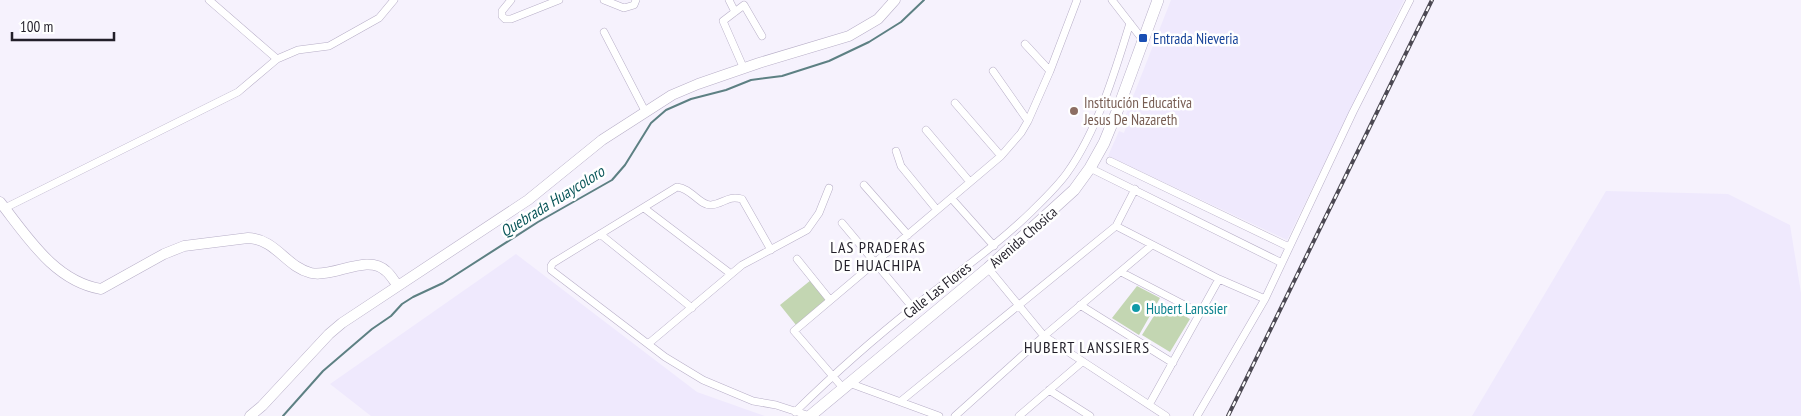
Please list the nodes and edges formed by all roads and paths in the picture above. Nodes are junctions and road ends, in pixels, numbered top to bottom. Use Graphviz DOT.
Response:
graph roads {
  1 [pos="209,0"];
  2 [pos="394,0"];
  3 [pos="512,0"];
  4 [pos="559,0"];
  5 [pos="604,0"];
  6 [pos="636,0"];
  7 [pos="729,0"];
  8 [pos="1077,0"];
  9 [pos="1112,0"];
  10 [pos="1158,0"];
  11 [pos="1410,0"];
  12 [pos="892,1"];
  13 [pos="735,12"];
  14 [pos="1130,24"];
  15 [pos="604,32"];
  16 [pos="762,36"];
  17 [pos="1143,40"];
  18 [pos="1025,44"];
  19 [pos="277,59"];
  20 [pos="744,69"];
  21 [pos="1050,70"];
  22 [pos="993,71"];
  23 [pos="955,103"];
  24 [pos="645,111"];
  25 [pos="1028,121"];
  26 [pos="926,130"];
  27 [pos="896,151"];
  28 [pos="1001,156"];
  29 [pos="1110,161"];
  30 [pos="1090,168"];
  31 [pos="970,182"];
  32 [pos="864,185"];
  33 [pos="829,188"];
  34 [pos="1134,190"];
  35 [pos="952,199"];
  36 [pos="2,205"];
  37 [pos="644,208"];
  38 [pos="937,210"];
  39 [pos="842,223"];
  40 [pos="1116,226"];
  41 [pos="600,234"];
  42 [pos="908,235"];
  43 [pos="1152,245"];
  44 [pos="994,246"];
  45 [pos="1289,247"];
  46 [pos="771,250"];
  47 [pos="797,259"];
  48 [pos="876,263"];
  49 [pos="1282,263"];
  50 [pos="988,268"];
  51 [pos="1121,272"];
  52 [pos="731,274"];
  53 [pos="1219,279"];
  54 [pos="398,286"];
  55 [pos="1265,299"];
  56 [pos="830,300"];
  57 [pos="1017,305"];
  58 [pos="1080,306"];
  59 [pos="692,308"];
  60 [pos="913,308"];
  61 [pos="1200,313"];
  62 [pos="1044,336"];
  63 [pos="648,344"];
  64 [pos="1082,362"];
  65 [pos="1173,364"];
  66 [pos="832,375"];
  67 [pos="846,386"];
  68 [pos="1049,390"];
  69 [pos="901,401"];
  70 [pos="1149,405"];
  71 [pos="795,412"];
  72 [pos="250,416"];
  73 [pos="810,416"];
  74 [pos="939,416"];
  75 [pos="955,416"];
  76 [pos="1019,416"];
  77 [pos="1090,416"];
  78 [pos="1166,416"];
  79 [pos="1197,416"];
  1 -- 19 [label="street"];
  2 -- 19 [label="street"];
  3 -- 4 [label="street"];
  5 -- 6 [label="street"];
  7 -- 13 [label="street"];
  8 -- 21 [label="street"];
  9 -- 14 [label="street"];
  10 -- 17 [label="main road, Avenida Chosica"];
  11 -- 45 [label="street"];
  12 -- 20 [label="main road"];
  13 -- 16 [label="street"];
  13 -- 20 [label="street"];
  14 -- 17 [label="street"];
  14 -- 44 [label="street, Calle Las Flores"];
  15 -- 24 [label="street"];
  17 -- 30 [label="main road, Avenida Chosica"];
  18 -- 21 [label="street"];
  19 -- 36 [label="street"];
  20 -- 24 [label="main road"];
  21 -- 25 [label="street"];
  22 -- 25 [label="street"];
  23 -- 28 [label="street"];
  24 -- 54 [label="main road"];
  25 -- 28 [label="street"];
  26 -- 31 [label="street"];
  27 -- 38 [label="street"];
  28 -- 31 [label="street"];
  29 -- 45 [label="street"];
  30 -- 34 [label="street"];
  30 -- 50 [label="main road, Avenida Chosica"];
  31 -- 35 [label="street"];
  32 -- 42 [label="street"];
  33 -- 46 [label="street"];
  34 -- 40 [label="street"];
  34 -- 49 [label="street"];
  35 -- 38 [label="street"];
  35 -- 44 [label="street"];
  36 -- 54 [label="main road"];
  37 -- 41 [label="street"];
  37 -- 46 [label="street"];
  37 -- 52 [label="street"];
  38 -- 42 [label="street"];
  39 -- 48 [label="street"];
  40 -- 43 [label="street"];
  40 -- 57 [label="street"];
  41 -- 59 [label="street"];
  41 -- 63 [label="street"];
  42 -- 48 [label="street"];
  43 -- 51 [label="street"];
  43 -- 53 [label="street"];
  44 -- 60 [label="street, Calle Las Flores"];
  45 -- 49 [label="street"];
  46 -- 52 [label="street"];
  47 -- 56 [label="street"];
  48 -- 56 [label="street"];
  48 -- 60 [label="street"];
  49 -- 55 [label="street"];
  50 -- 57 [label="street"];
  50 -- 67 [label="main road, Avenida Chosica"];
  51 -- 58 [label="street"];
  51 -- 61 [label="street"];
  52 -- 59 [label="street"];
  53 -- 55 [label="street"];
  53 -- 61 [label="street"];
  54 -- 72 [label="main road"];
  55 -- 79 [label="street"];
  56 -- 66 [label="street"];
  57 -- 62 [label="street"];
  57 -- 69 [label="street"];
  58 -- 62 [label="street"];
  58 -- 65 [label="street"];
  59 -- 63 [label="street"];
  60 -- 66 [label="street, Calle Las Flores"];
  61 -- 65 [label="street"];
  62 -- 64 [label="street"];
  62 -- 75 [label="street"];
  63 -- 71 [label="street"];
  64 -- 68 [label="street"];
  64 -- 70 [label="street"];
  65 -- 70 [label="street"];
  66 -- 67 [label="street"];
  66 -- 71 [label="street, Calle Las Flores"];
  67 -- 69 [label="street"];
  67 -- 73 [label="main road, Avenida Chosica"];
  68 -- 76 [label="street"];
  68 -- 77 [label="street"];
  69 -- 74 [label="street"];
  70 -- 78 [label="street"];
  71 -- 73 [label="street"];
}
